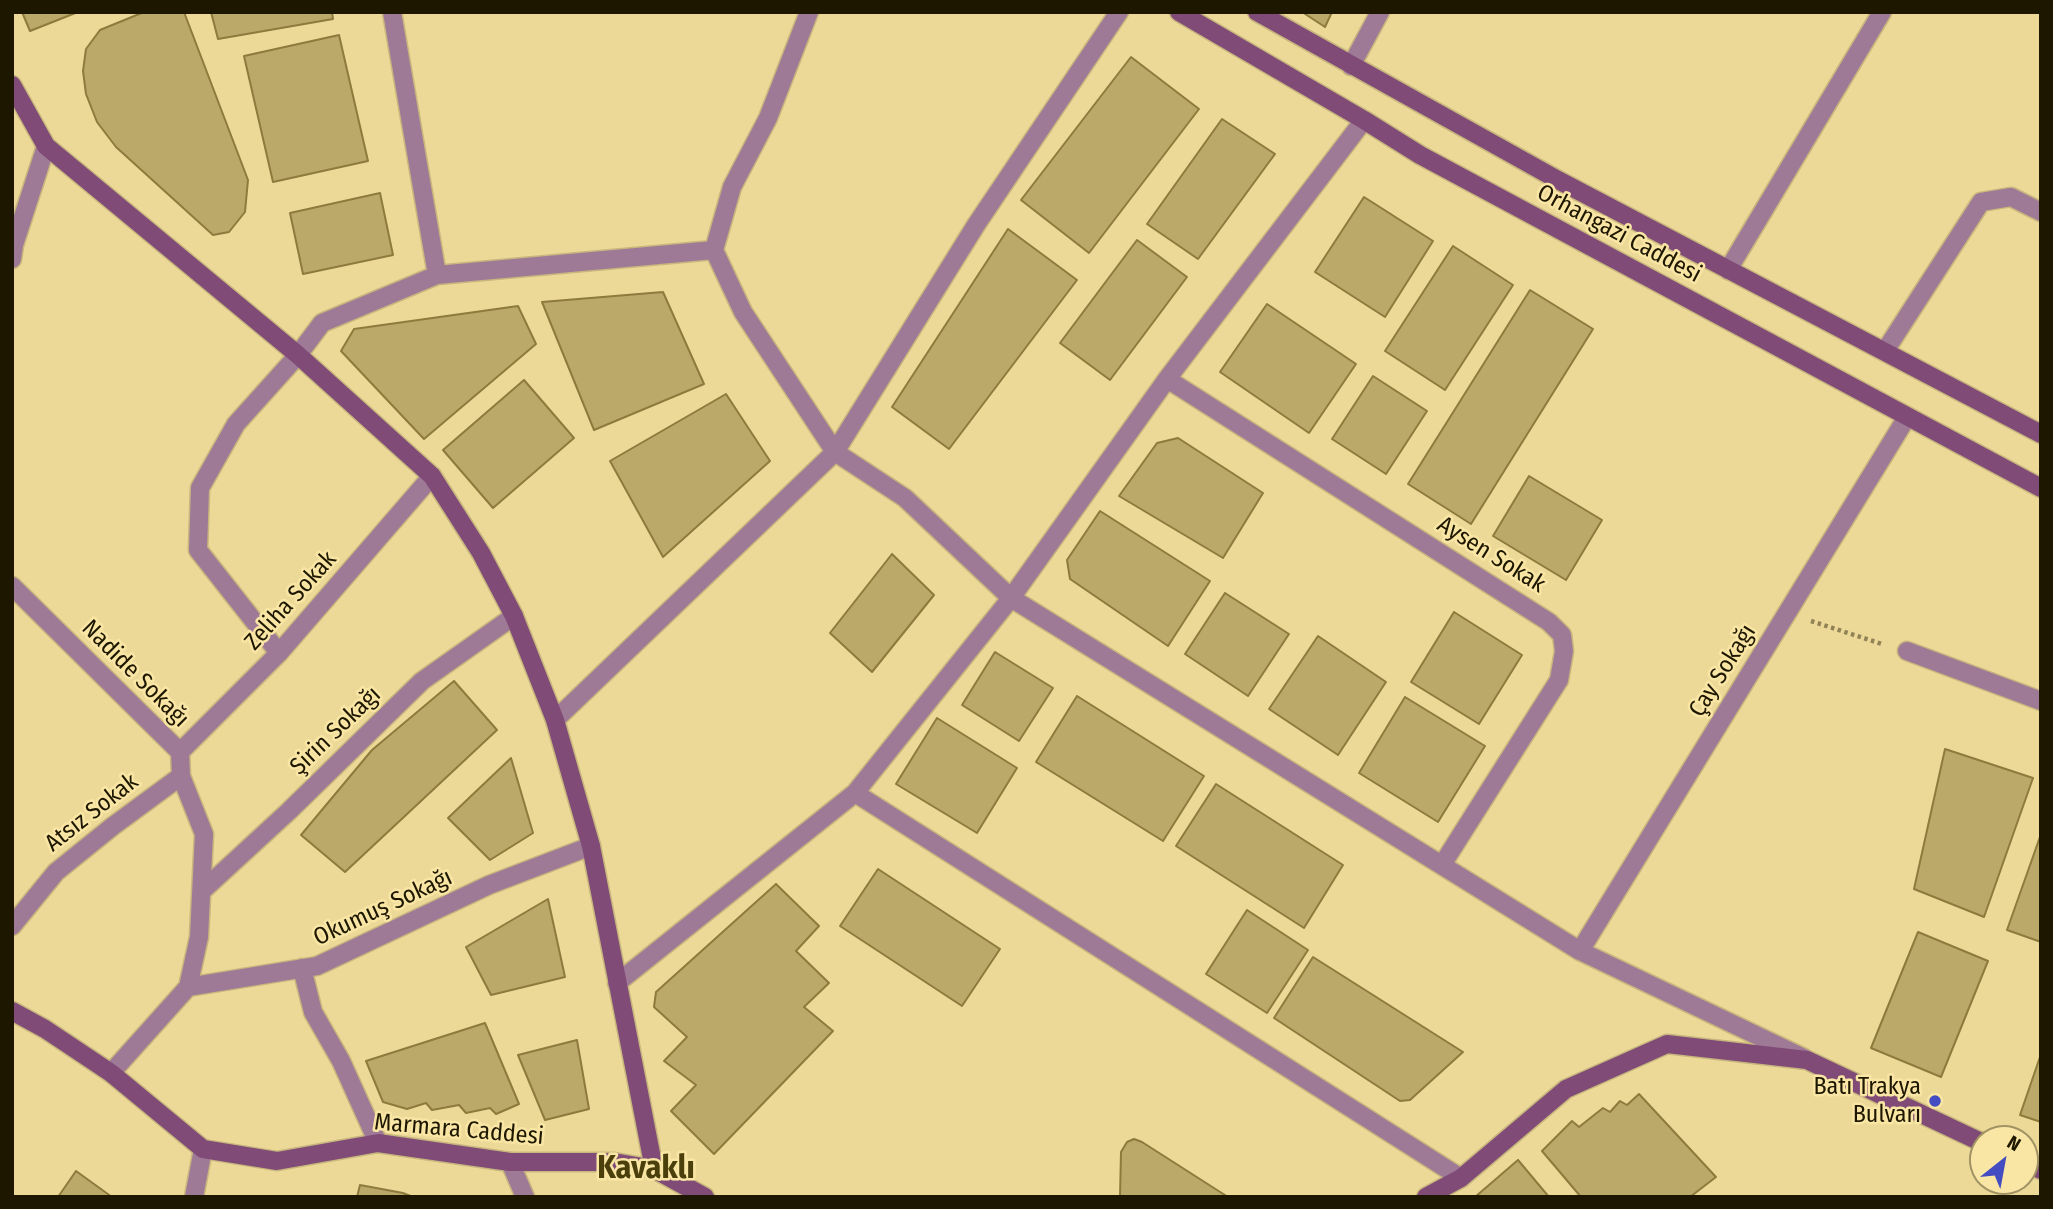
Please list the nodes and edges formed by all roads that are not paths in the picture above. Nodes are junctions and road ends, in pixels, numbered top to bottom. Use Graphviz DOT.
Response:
graph roads {
  1 [pos="392,12"];
  2 [pos="809,12"];
  3 [pos="1119,12"];
  4 [pos="1179,12"];
  5 [pos="1257,12"];
  6 [pos="1380,12"];
  7 [pos="1882,12"];
  8 [pos="1351,66"];
  9 [pos="12,85"];
  10 [pos="1364,120"];
  11 [pos="46,146"];
  12 [pos="2041,212"];
  13 [pos="714,250"];
  14 [pos="12,259"];
  15 [pos="1728,270"];
  16 [pos="437,275"];
  17 [pos="1885,351"];
  18 [pos="298,355"];
  19 [pos="1167,379"];
  20 [pos="1907,416"];
  21 [pos="2041,434"];
  22 [pos="835,452"];
  23 [pos="432,476"];
  24 [pos="2041,488"];
  25 [pos="12,586"];
  26 [pos="1011,598"];
  27 [pos="514,616"];
  28 [pos="1907,651"];
  29 [pos="279,653"];
  30 [pos="2041,701"];
  31 [pos="555,720"];
  32 [pos="180,752"];
  33 [pos="181,776"];
  34 [pos="855,793"];
  35 [pos="591,846"];
  36 [pos="1442,865"];
  37 [pos="202,891"];
  38 [pos="12,926"];
  39 [pos="1580,951"];
  40 [pos="302,968"];
  41 [pos="617,983"];
  42 [pos="188,987"];
  43 [pos="12,1011"];
  44 [pos="1807,1059"];
  45 [pos="111,1073"];
  46 [pos="1969,1136"];
  47 [pos="378,1143"];
  48 [pos="203,1149"];
  49 [pos="510,1162"];
  50 [pos="654,1169"];
  51 [pos="1461,1178"];
  52 [pos="194,1197"];
  53 [pos="525,1197"];
  54 [pos="705,1197"];
  55 [pos="1426,1197"];
  1 -- 16 [label="street"];
  2 -- 13 [label="street"];
  3 -- 22 [label="street"];
  4 -- 10 [label="street, Orhangazi Caddesi"];
  5 -- 8 [label="street, Orhangazi Caddesi"];
  6 -- 8 [label="street"];
  7 -- 15 [label="street"];
  8 -- 15 [label="street, Orhangazi Caddesi"];
  9 -- 11 [label="street"];
  10 -- 19 [label="street"];
  10 -- 20 [label="street, Orhangazi Caddesi"];
  11 -- 14 [label="street"];
  11 -- 18 [label="street"];
  12 -- 17 [label="street"];
  13 -- 16 [label="street"];
  13 -- 22 [label="street"];
  15 -- 17 [label="street, Orhangazi Caddesi"];
  16 -- 18 [label="street"];
  17 -- 21 [label="street, Orhangazi Caddesi"];
  18 -- 23 [label="street"];
  18 -- 29 [label="street"];
  19 -- 26 [label="street"];
  19 -- 36 [label="street, Aysen Sokak"];
  20 -- 24 [label="street, Orhangazi Caddesi"];
  20 -- 39 [label="street, Çay Sokağı"];
  22 -- 26 [label="street"];
  22 -- 31 [label="street"];
  23 -- 27 [label="street"];
  23 -- 29 [label="street, Zeliha Sokak"];
  25 -- 32 [label="street, Nadide Sokağı"];
  26 -- 34 [label="street"];
  26 -- 36 [label="street"];
  27 -- 31 [label="street"];
  27 -- 37 [label="street, Şirin Sokağı"];
  28 -- 30 [label="street"];
  29 -- 32 [label="street, Zeliha Sokak"];
  31 -- 35 [label="street"];
  32 -- 33 [label="street, Nadide Sokağı"];
  33 -- 37 [label="street, Nadide Sokağı"];
  33 -- 38 [label="street, Atsız Sokak"];
  34 -- 41 [label="street"];
  34 -- 51 [label="street"];
  35 -- 40 [label="street, Okumuş Sokağı"];
  35 -- 41 [label="street"];
  36 -- 39 [label="street"];
  37 -- 42 [label="street, Nadide Sokağı"];
  39 -- 44 [label="street"];
  40 -- 42 [label="street, Okumuş Sokağı"];
  40 -- 47 [label="street"];
  41 -- 50 [label="street"];
  42 -- 45 [label="street, Nadide Sokağı"];
  43 -- 45 [label="street"];
  44 -- 46 [label="street"];
  44 -- 51 [label="street"];
  45 -- 48 [label="street"];
  47 -- 48 [label="street, Marmara Caddesi"];
  47 -- 49 [label="street, Marmara Caddesi"];
  48 -- 52 [label="street"];
  49 -- 50 [label="street, Marmara Caddesi"];
  49 -- 53 [label="street"];
  50 -- 54 [label="street, Marmara Caddesi"];
  51 -- 55 [label="street"];
}
